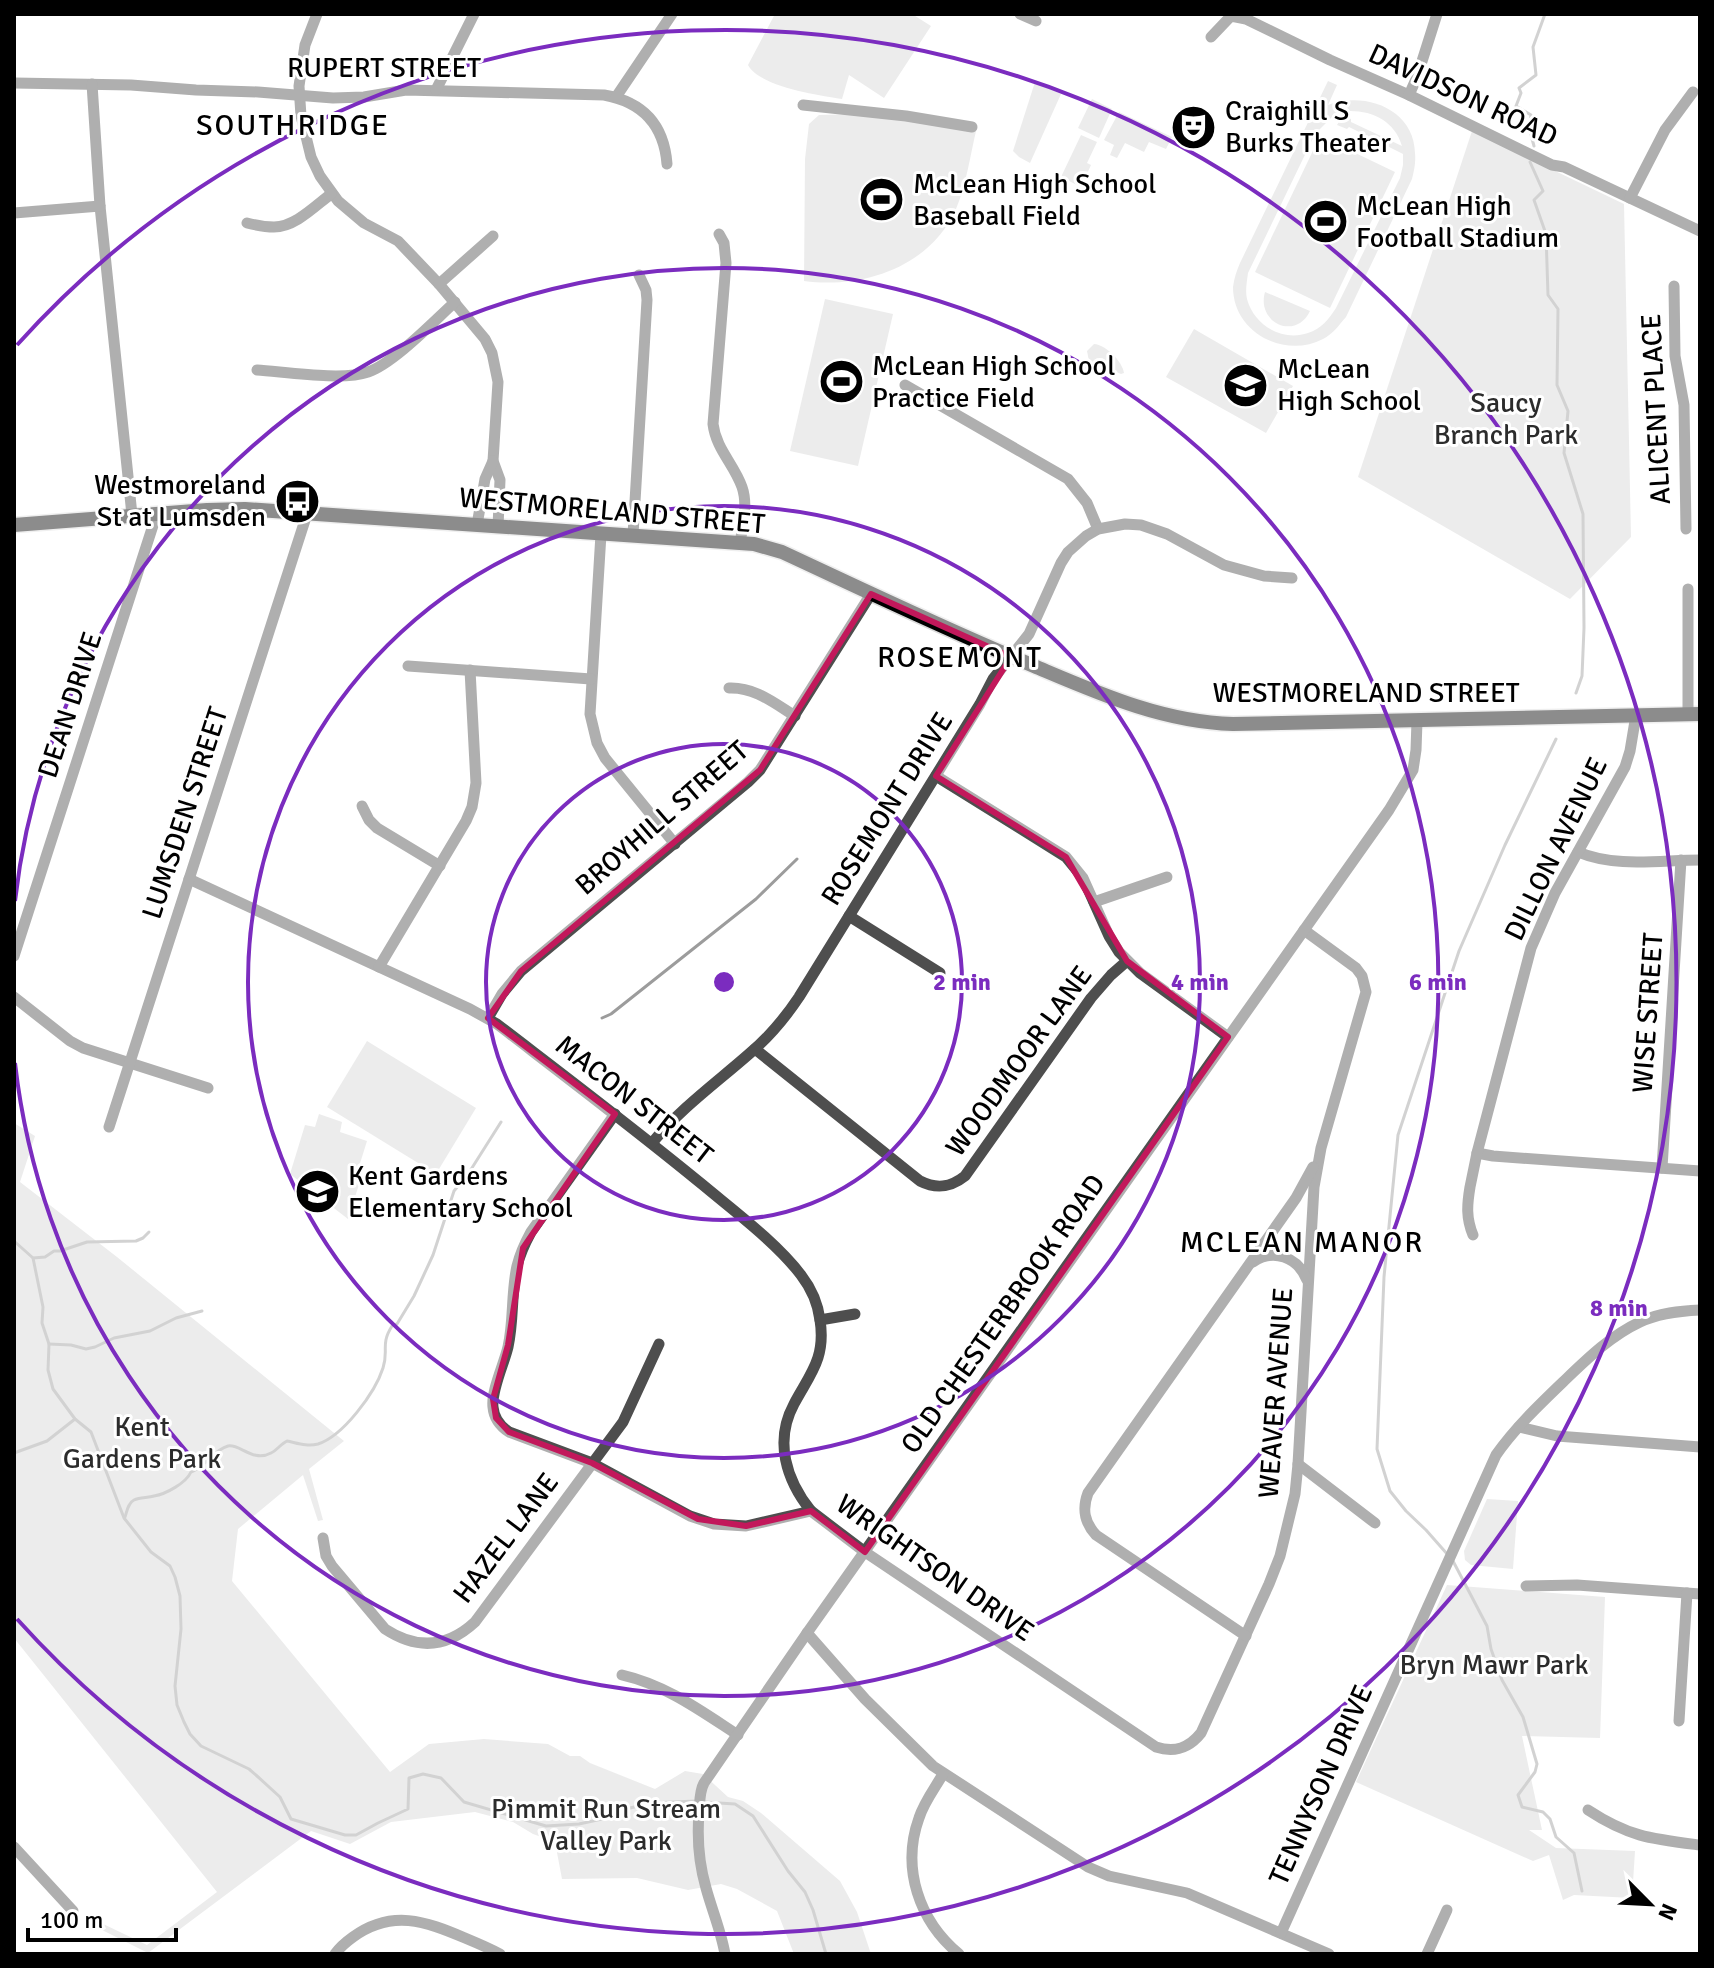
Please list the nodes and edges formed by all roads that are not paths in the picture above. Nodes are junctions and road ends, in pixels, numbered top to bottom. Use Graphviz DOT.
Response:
graph roads {
  1 [pos="317,14"];
  2 [pos="474,14"];
  3 [pos="672,14"];
  4 [pos="1020,14"];
  5 [pos="1437,14"];
  6 [pos="1036,21"];
  7 [pos="1211,37"];
  8 [pos="14,83"];
  9 [pos="92,84"];
  10 [pos="436,90"];
  11 [pos="1693,92"];
  12 [pos="299,95"];
  13 [pos="1409,95"];
  14 [pos="616,97"];
  15 [pos="803,105"];
  16 [pos="972,127"];
  17 [pos="667,164"];
  18 [pos="331,194"];
  19 [pos="1630,198"];
  20 [pos="100,206"];
  21 [pos="14,213"];
  22 [pos="247,223"];
  23 [pos="1700,231"];
  24 [pos="719,234"];
  25 [pos="493,236"];
  26 [pos="639,275"];
  27 [pos="439,284"];
  28 [pos="1674,286"];
  29 [pos="455,302"];
  30 [pos="257,370"];
  31 [pos="905,385"];
  32 [pos="493,461"];
  33 [pos="1700,478"];
  34 [pos="1685,479"];
  35 [pos="157,513"];
  36 [pos="307,514"];
  37 [pos="132,515"];
  38 [pos="14,525"];
  39 [pos="477,525"];
  40 [pos="498,527"];
  41 [pos="1098,529"];
  42 [pos="1686,529"];
  43 [pos="601,534"];
  44 [pos="633,535"];
  45 [pos="740,543"];
  46 [pos="1292,578"];
  47 [pos="1688,589"];
  48 [pos="871,594"];
  49 [pos="1011,657"];
  50 [pos="408,666"];
  51 [pos="470,670"];
  52 [pos="591,679"];
  53 [pos="729,688"];
  54 [pos="1694,714"];
  55 [pos="1636,715"];
  56 [pos="795,716"];
  57 [pos="1417,721"];
  58 [pos="936,776"];
  59 [pos="362,806"];
  60 [pos="675,844"];
  61 [pos="1578,852"];
  62 [pos="1681,860"];
  63 [pos="1700,860"];
  64 [pos="440,866"];
  65 [pos="1167,877"];
  66 [pos="189,879"];
  67 [pos="1094,902"];
  68 [pos="849,916"];
  69 [pos="1304,930"];
  70 [pos="14,956"];
  71 [pos="1127,961"];
  72 [pos="379,967"];
  73 [pos="940,973"];
  74 [pos="14,997"];
  75 [pos="488,1018"];
  76 [pos="1228,1037"];
  77 [pos="755,1049"];
  78 [pos="129,1063"];
  79 [pos="208,1088"];
  80 [pos="615,1114"];
  81 [pos="109,1127"];
  82 [pos="652,1143"];
  83 [pos="1321,1148"];
  84 [pos="1477,1153"];
  85 [pos="1662,1168"];
  86 [pos="1700,1171"];
  87 [pos="1473,1235"];
  88 [pos="1248,1267"];
  89 [pos="1308,1284"];
  90 [pos="1700,1310"];
  91 [pos="855,1314"];
  92 [pos="820,1320"];
  93 [pos="659,1344"];
  94 [pos="496,1418"];
  95 [pos="484,1425"];
  96 [pos="1519,1427"];
  97 [pos="1700,1447"];
  98 [pos="592,1463"];
  99 [pos="1298,1464"];
  100 [pos="811,1511"];
  101 [pos="1375,1523"];
  102 [pos="323,1538"];
  103 [pos="865,1552"];
  104 [pos="1526,1586"];
  105 [pos="1687,1593"];
  106 [pos="1700,1594"];
  107 [pos="807,1633"];
  108 [pos="1246,1636"];
  109 [pos="622,1675"];
  110 [pos="1679,1721"];
  111 [pos="1201,1733"];
  112 [pos="738,1735"];
  113 [pos="943,1774"];
  114 [pos="1588,1810"];
  115 [pos="1700,1845"];
  116 [pos="14,1847"];
  117 [pos="1447,1910"];
  118 [pos="73,1911"];
  119 [pos="1281,1933"];
  120 [pos="335,1954"];
  121 [pos="500,1954"];
  122 [pos="725,1954"];
  123 [pos="959,1954"];
  124 [pos="1329,1954"];
  125 [pos="1427,1954"];
  1 -- 12 [label="street"];
  2 -- 10 [label="street"];
  3 -- 14 [label="street"];
  4 -- 6 [label="street"];
  5 -- 13 [label="street"];
  7 -- 13 [label="street, DAVIDSON ROAD"];
  8 -- 9 [label="street, RUPERT STREET"];
  9 -- 12 [label="street, RUPERT STREET"];
  9 -- 20 [label="street"];
  10 -- 12 [label="street, RUPERT STREET"];
  10 -- 14 [label="street, RUPERT STREET"];
  11 -- 19 [label="street"];
  12 -- 18 [label="street"];
  13 -- 19 [label="street, DAVIDSON ROAD"];
  14 -- 17 [label="street, RUPERT STREET"];
  15 -- 16 [label="street"];
  18 -- 22 [label="street"];
  18 -- 27 [label="street"];
  19 -- 23 [label="street, DAVIDSON ROAD"];
  20 -- 21 [label="street"];
  20 -- 37 [label="street"];
  24 -- 45 [label="street"];
  25 -- 27 [label="street"];
  26 -- 44 [label="street"];
  27 -- 29 [label="street"];
  28 -- 34 [label="street, ALICENT PLACE"];
  29 -- 30 [label="street"];
  29 -- 32 [label="street"];
  31 -- 41 [label="street"];
  32 -- 39 [label="street"];
  32 -- 40 [label="street"];
  33 -- 34 [label="street"];
  34 -- 42 [label="street, ALICENT PLACE"];
  35 -- 36 [label="main road, WESTMORELAND STREET"];
  35 -- 37 [label="main road, WESTMORELAND STREET"];
  35 -- 70 [label="street, DEAN DRIVE"];
  36 -- 39 [label="main road, WESTMORELAND STREET"];
  36 -- 66 [label="street, LUMSDEN STREET"];
  37 -- 38 [label="main road, WESTMORELAND STREET"];
  39 -- 40 [label="main road, WESTMORELAND STREET"];
  40 -- 43 [label="main road, WESTMORELAND STREET"];
  41 -- 46 [label="street"];
  41 -- 49 [label="street, ROSEMONT DRIVE"];
  43 -- 44 [label="main road, WESTMORELAND STREET"];
  43 -- 52 [label="street"];
  44 -- 45 [label="main road, WESTMORELAND STREET"];
  45 -- 48 [label="main road, WESTMORELAND STREET"];
  47 -- 54 [label="street"];
  48 -- 49 [label="main road, WESTMORELAND STREET"];
  48 -- 56 [label="street, BROYHILL STREET"];
  49 -- 57 [label="main road, WESTMORELAND STREET"];
  49 -- 58 [label="street, ROSEMONT DRIVE"];
  50 -- 51 [label="street"];
  51 -- 52 [label="street"];
  51 -- 64 [label="street"];
  52 -- 60 [label="street"];
  53 -- 56 [label="street"];
  54 -- 55 [label="main road, WESTMORELAND STREET"];
  55 -- 57 [label="main road, WESTMORELAND STREET"];
  55 -- 61 [label="street, DILLON AVENUE"];
  56 -- 60 [label="street, BROYHILL STREET"];
  57 -- 69 [label="street, OLD CHESTERBROOK ROAD"];
  58 -- 67 [label="street"];
  58 -- 68 [label="street, ROSEMONT DRIVE"];
  59 -- 64 [label="street"];
  60 -- 75 [label="street, BROYHILL STREET"];
  61 -- 62 [label="street"];
  61 -- 84 [label="street, DILLON AVENUE"];
  62 -- 63 [label="street"];
  62 -- 85 [label="street, WISE STREET"];
  64 -- 72 [label="street"];
  65 -- 67 [label="street"];
  66 -- 72 [label="street, MACON STREET"];
  66 -- 78 [label="street, LUMSDEN STREET"];
  67 -- 71 [label="street"];
  68 -- 73 [label="street"];
  68 -- 77 [label="street, ROSEMONT DRIVE"];
  69 -- 76 [label="street, OLD CHESTERBROOK ROAD"];
  69 -- 83 [label="street, WEAVER AVENUE"];
  71 -- 76 [label="street"];
  71 -- 77 [label="street, WOODMOOR LANE"];
  72 -- 75 [label="street, MACON STREET"];
  74 -- 78 [label="street"];
  75 -- 80 [label="street, MACON STREET"];
  76 -- 103 [label="street, OLD CHESTERBROOK ROAD"];
  77 -- 82 [label="street, ROSEMONT DRIVE"];
  78 -- 79 [label="street"];
  78 -- 81 [label="street, LUMSDEN STREET"];
  80 -- 82 [label="street, MACON STREET"];
  80 -- 94 [label="street"];
  82 -- 92 [label="street, MACON STREET"];
  83 -- 88 [label="street"];
  83 -- 89 [label="street, WEAVER AVENUE"];
  84 -- 85 [label="street"];
  84 -- 87 [label="street, DILLON AVENUE"];
  85 -- 86 [label="street"];
  88 -- 89 [label="street"];
  88 -- 108 [label="street"];
  89 -- 99 [label="street, WEAVER AVENUE"];
  90 -- 96 [label="street, TENNYSON DRIVE"];
  91 -- 92 [label="street"];
  92 -- 100 [label="street, MACON STREET"];
  93 -- 98 [label="street, HAZEL LANE"];
  94 -- 95 [label="street"];
  94 -- 98 [label="street, WRIGHTSON DRIVE"];
  96 -- 97 [label="street"];
  96 -- 119 [label="street, TENNYSON DRIVE"];
  98 -- 100 [label="street, WRIGHTSON DRIVE"];
  98 -- 102 [label="street, HAZEL LANE"];
  99 -- 101 [label="street"];
  99 -- 108 [label="street, WEAVER AVENUE"];
  100 -- 103 [label="street, WRIGHTSON DRIVE"];
  103 -- 107 [label="street, OLD CHESTERBROOK ROAD"];
  103 -- 111 [label="street, WRIGHTSON DRIVE"];
  104 -- 105 [label="street"];
  105 -- 106 [label="street"];
  105 -- 110 [label="street"];
  107 -- 112 [label="street, OLD CHESTERBROOK ROAD"];
  107 -- 113 [label="street"];
  108 -- 111 [label="street, WEAVER AVENUE"];
  109 -- 112 [label="street"];
  112 -- 122 [label="street, OLD CHESTERBROOK ROAD"];
  113 -- 119 [label="street"];
  113 -- 123 [label="street"];
  114 -- 115 [label="street"];
  116 -- 118 [label="street"];
  117 -- 125 [label="street"];
  119 -- 124 [label="street"];
  120 -- 121 [label="street"];
}
